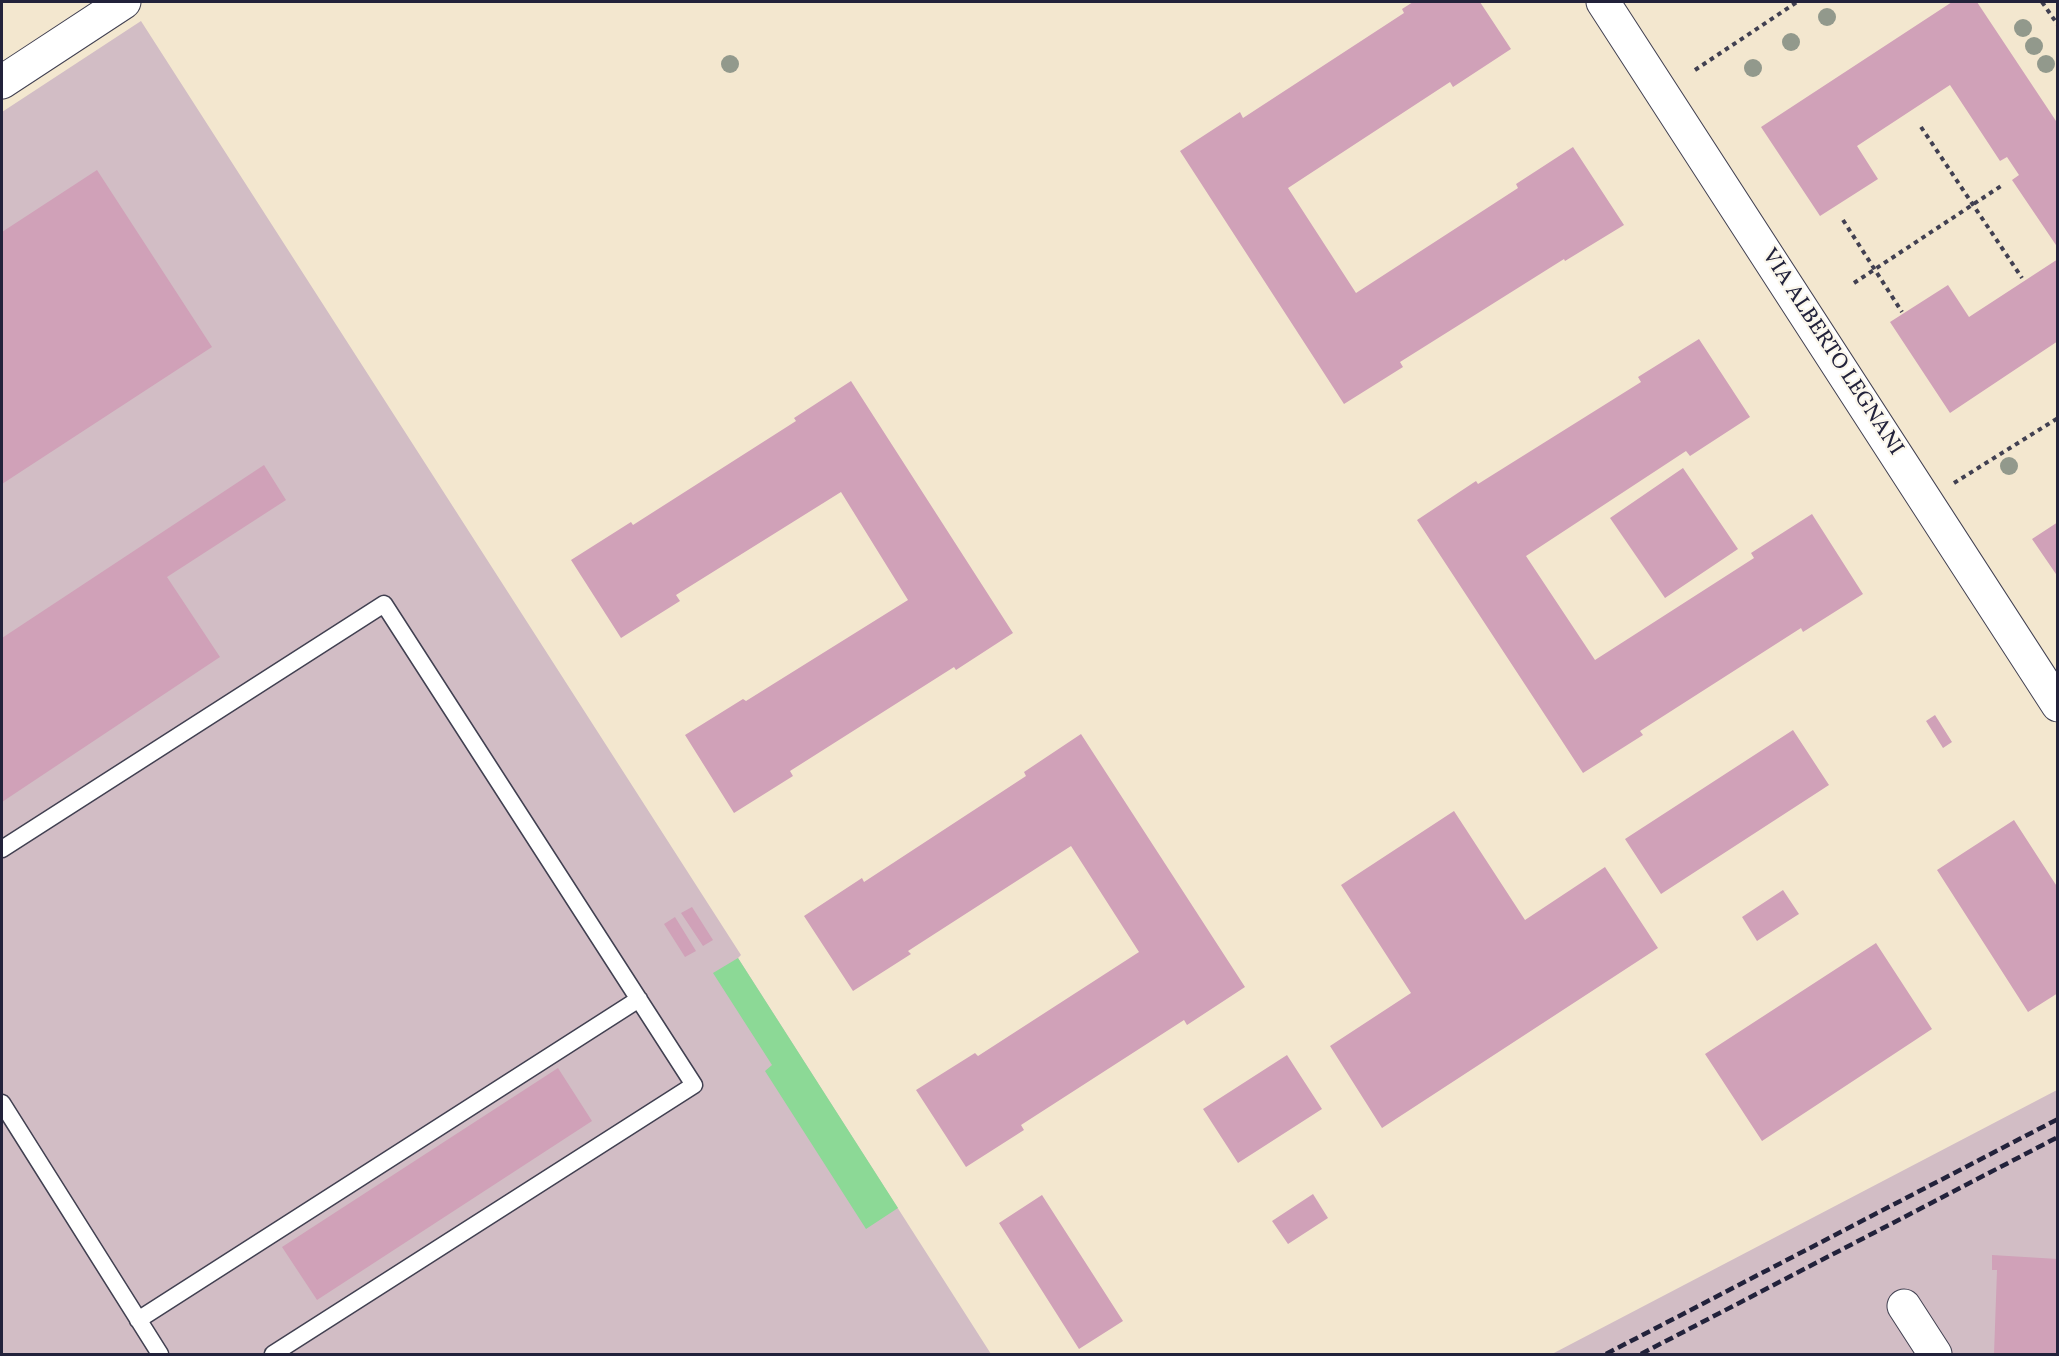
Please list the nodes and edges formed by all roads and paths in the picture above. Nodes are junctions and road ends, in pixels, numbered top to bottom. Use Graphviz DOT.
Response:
graph roads {
  1 [pos="124,2"];
  2 [pos="1603,2"];
  3 [pos="1797,2"];
  4 [pos="2042,2"];
  5 [pos="2058,26"];
  6 [pos="1695,70"];
  7 [pos="2,82"];
  8 [pos="1921,127"];
  9 [pos="2004,184"];
  10 [pos="1972,204"];
  11 [pos="1843,220"];
  12 [pos="1874,269"];
  13 [pos="2022,278"];
  14 [pos="1854,283"];
  15 [pos="1902,312"];
  16 [pos="2058,418"];
  17 [pos="1953,484"];
  18 [pos="2058,705"];
  19 [pos="2,849"];
  20 [pos="639,999"];
  21 [pos="2,1103"];
  22 [pos="1904,1306"];
  23 [pos="138,1320"];
  24 [pos="160,1354"];
  25 [pos="273,1354"];
  26 [pos="1935,1354"];
  1 -- 7 [label="street"];
  2 -- 18 [label="street, VIA ALBERTO LEGNANI"];
  3 -- 6 [label="path"];
  4 -- 5 [label="path"];
  8 -- 10 [label="path"];
  9 -- 10 [label="path"];
  10 -- 12 [label="path"];
  10 -- 13 [label="path"];
  11 -- 12 [label="path"];
  12 -- 14 [label="path"];
  12 -- 15 [label="path"];
  16 -- 17 [label="path"];
  19 -- 20 [label="lane"];
  20 -- 23 [label="lane"];
  20 -- 25 [label="lane"];
  21 -- 23 [label="lane"];
  22 -- 26 [label="street"];
  23 -- 24 [label="lane"];
}
